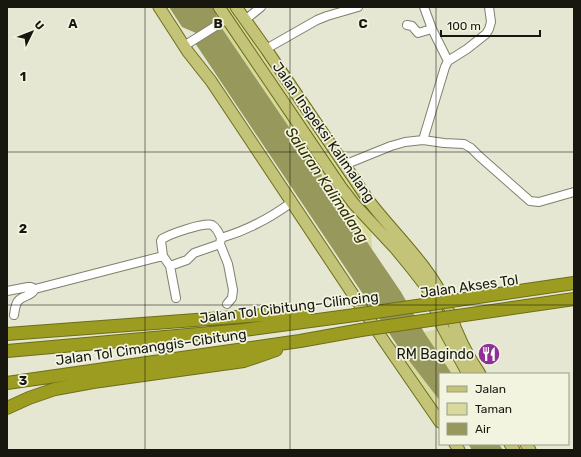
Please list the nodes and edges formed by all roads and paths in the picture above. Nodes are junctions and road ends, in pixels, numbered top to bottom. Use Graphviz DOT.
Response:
graph roads {
  1 [pos="159,7"];
  2 [pos="219,7"];
  3 [pos="236,7"];
  4 [pos="261,7"];
  5 [pos="358,7"];
  6 [pos="424,7"];
  7 [pos="489,7"];
  8 [pos="225,20"];
  9 [pos="245,20"];
  10 [pos="407,25"];
  11 [pos="432,29"];
  12 [pos="184,46"];
  13 [pos="266,49"];
  14 [pos="448,61"];
  15 [pos="423,140"];
  16 [pos="344,165"];
  17 [pos="574,192"];
  18 [pos="292,202"];
  19 [pos="375,219"];
  20 [pos="221,241"];
  21 [pos="164,256"];
  22 [pos="170,266"];
  23 [pos="574,283"];
  24 [pos="574,286"];
  25 [pos="34,289"];
  26 [pos="7,291"];
  27 [pos="574,295"];
  28 [pos="176,298"];
  29 [pos="574,299"];
  30 [pos="227,304"];
  31 [pos="448,309"];
  32 [pos="431,311"];
  33 [pos="14,315"];
  34 [pos="350,316"];
  35 [pos="374,320"];
  36 [pos="7,330"];
  37 [pos="74,330"];
  38 [pos="7,334"];
  39 [pos="300,341"];
  40 [pos="7,351"];
  41 [pos="467,373"];
  42 [pos="479,373"];
  43 [pos="7,382"];
  44 [pos="7,408"];
  45 [pos="439,420"];
  1 -- 12 [label="main road"];
  2 -- 8 [label="main road, Jalan Inspeksi Kalimalang"];
  3 -- 9 [label="main road, Jalan Inspeksi Kalimalang"];
  4 -- 9 [label="street"];
  5 -- 13 [label="street"];
  6 -- 11 [label="street"];
  7 -- 14 [label="street"];
  8 -- 12 [label="street"];
  8 -- 19 [label="main road, Jalan Inspeksi Kalimalang"];
  9 -- 13 [label="main road, Jalan Inspeksi Kalimalang"];
  10 -- 11 [label="street"];
  11 -- 14 [label="street"];
  12 -- 18 [label="main road"];
  13 -- 16 [label="main road, Jalan Inspeksi Kalimalang"];
  14 -- 15 [label="street"];
  15 -- 16 [label="street"];
  15 -- 17 [label="street"];
  16 -- 19 [label="main road, Jalan Inspeksi Kalimalang"];
  18 -- 20 [label="street"];
  18 -- 35 [label="main road"];
  19 -- 31 [label="main road, Jalan Inspeksi Kalimalang"];
  19 -- 32 [label="main road, Jalan Inspeksi Kalimalang"];
  20 -- 21 [label="street"];
  20 -- 22 [label="street"];
  20 -- 30 [label="street"];
  21 -- 22 [label="street"];
  21 -- 25 [label="street"];
  22 -- 28 [label="street"];
  23 -- 34 [label="highway, Jalan Tol Cibitung–Cilincing, bridge"];
  24 -- 31 [label="main road, Jalan Akses Tol"];
  25 -- 26 [label="street"];
  25 -- 33 [label="street"];
  27 -- 31 [label="main road, Jalan Akses Tol"];
  29 -- 39 [label="highway, bridge"];
  31 -- 32 [label="main road, Jalan Akses Tol"];
  31 -- 42 [label="main road, Jalan Inspeksi Kalimalang"];
  32 -- 35 [label="main road, Jalan Akses Tol, bridge"];
  32 -- 41 [label="main road, Jalan Inspeksi Kalimalang"];
  34 -- 37 [label="highway"];
  34 -- 40 [label="highway, Jalan Tol Cibitung–Cilincing"];
  35 -- 45 [label="main road"];
  36 -- 37 [label="highway"];
  37 -- 38 [label="highway"];
  39 -- 43 [label="highway, Jalan Tol Cimanggis–Cibitung"];
  39 -- 44 [label="highway"];
}
